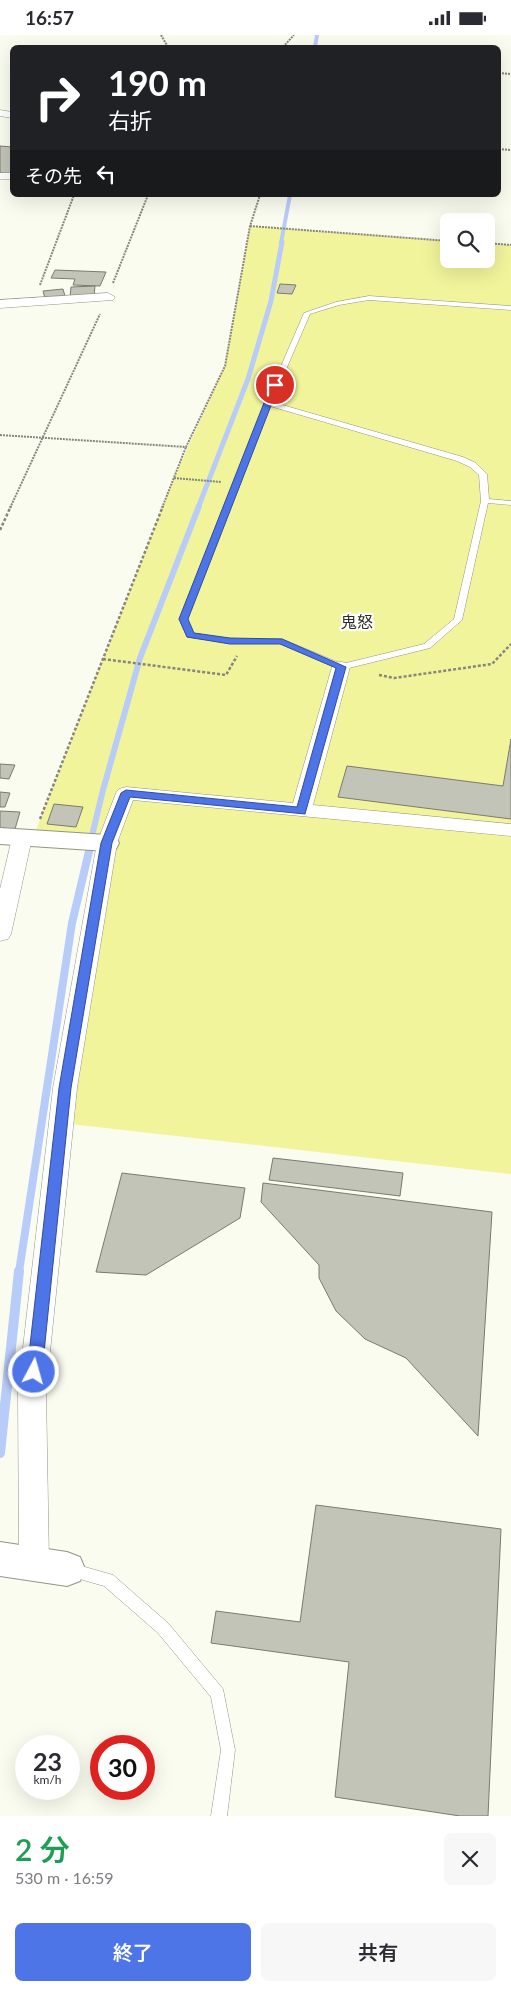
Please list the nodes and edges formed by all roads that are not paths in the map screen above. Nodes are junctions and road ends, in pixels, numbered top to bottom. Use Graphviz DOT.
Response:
graph roads {
  1 [pos="108,297"];
  2 [pos="0,304"];
  3 [pos="511,308"];
  4 [pos="268,403"];
  5 [pos="485,501"];
  6 [pos="511,503"];
  7 [pos="341,667"];
  8 [pos="302,811"];
  9 [pos="511,831"];
  10 [pos="18,837"];
  11 [pos="107,843"];
  12 [pos="0,934"];
  13 [pos="34,1564"];
  14 [pos="219,1816"];
  1 -- 2 [label="street"];
  3 -- 4 [label="lane"];
  4 -- 5 [label="lane"];
  4 -- 7 [label="lane"];
  5 -- 6 [label="lane"];
  5 -- 7 [label="lane"];
  7 -- 8 [label="street"];
  8 -- 9 [label="street"];
  8 -- 11 [label="street"];
  10 -- 11 [label="street"];
  10 -- 12 [label="street"];
  11 -- 13 [label="street"];
  13 -- 14 [label="lane"];
}
